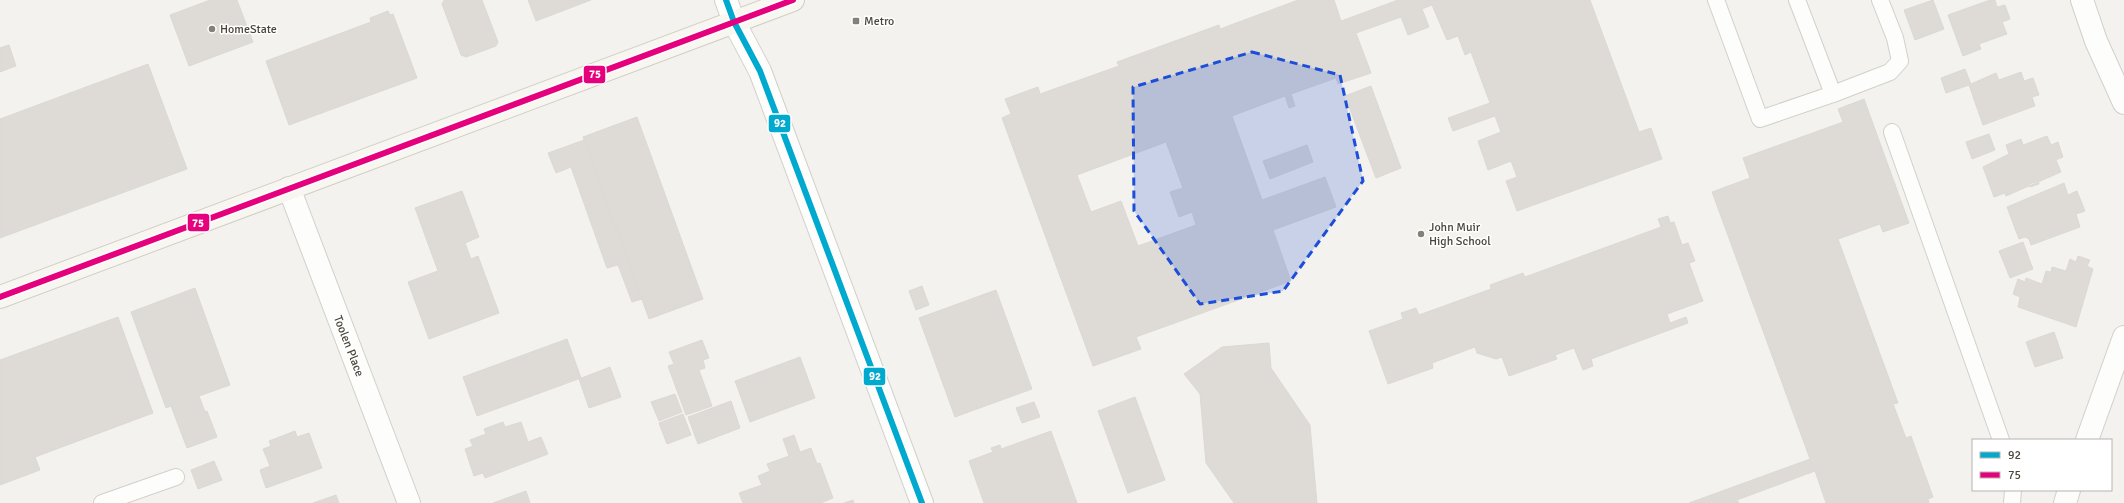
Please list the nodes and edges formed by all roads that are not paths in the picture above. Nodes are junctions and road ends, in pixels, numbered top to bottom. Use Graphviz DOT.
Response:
graph roads {
  1 [pos="726,0"];
  2 [pos="792,0"];
  3 [pos="1716,0"];
  4 [pos="1797,0"];
  5 [pos="1880,0"];
  6 [pos="2082,0"];
  7 [pos="734,22"];
  8 [pos="1833,94"];
  9 [pos="2124,103"];
  10 [pos="1892,132"];
  11 [pos="290,188"];
  12 [pos="0,297"];
  13 [pos="2124,337"];
  14 [pos="2001,439"];
  15 [pos="2087,439"];
  16 [pos="176,477"];
  17 [pos="2013,491"];
  18 [pos="2069,491"];
  19 [pos="102,503"];
  20 [pos="409,503"];
  21 [pos="922,503"];
  22 [pos="2012,503"];
  23 [pos="2065,503"];
  1 -- 7 [label="street"];
  2 -- 7 [label="main road"];
  3 -- 8 [label="lane"];
  4 -- 8 [label="lane"];
  5 -- 8 [label="lane"];
  6 -- 9 [label="street"];
  7 -- 11 [label="main road"];
  7 -- 21 [label="street"];
  10 -- 14 [label="lane"];
  11 -- 12 [label="main road"];
  11 -- 20 [label="street, Toolen Place"];
  13 -- 15 [label="street"];
  16 -- 19 [label="lane"];
  17 -- 22 [label="lane"];
  18 -- 23 [label="street"];
}
